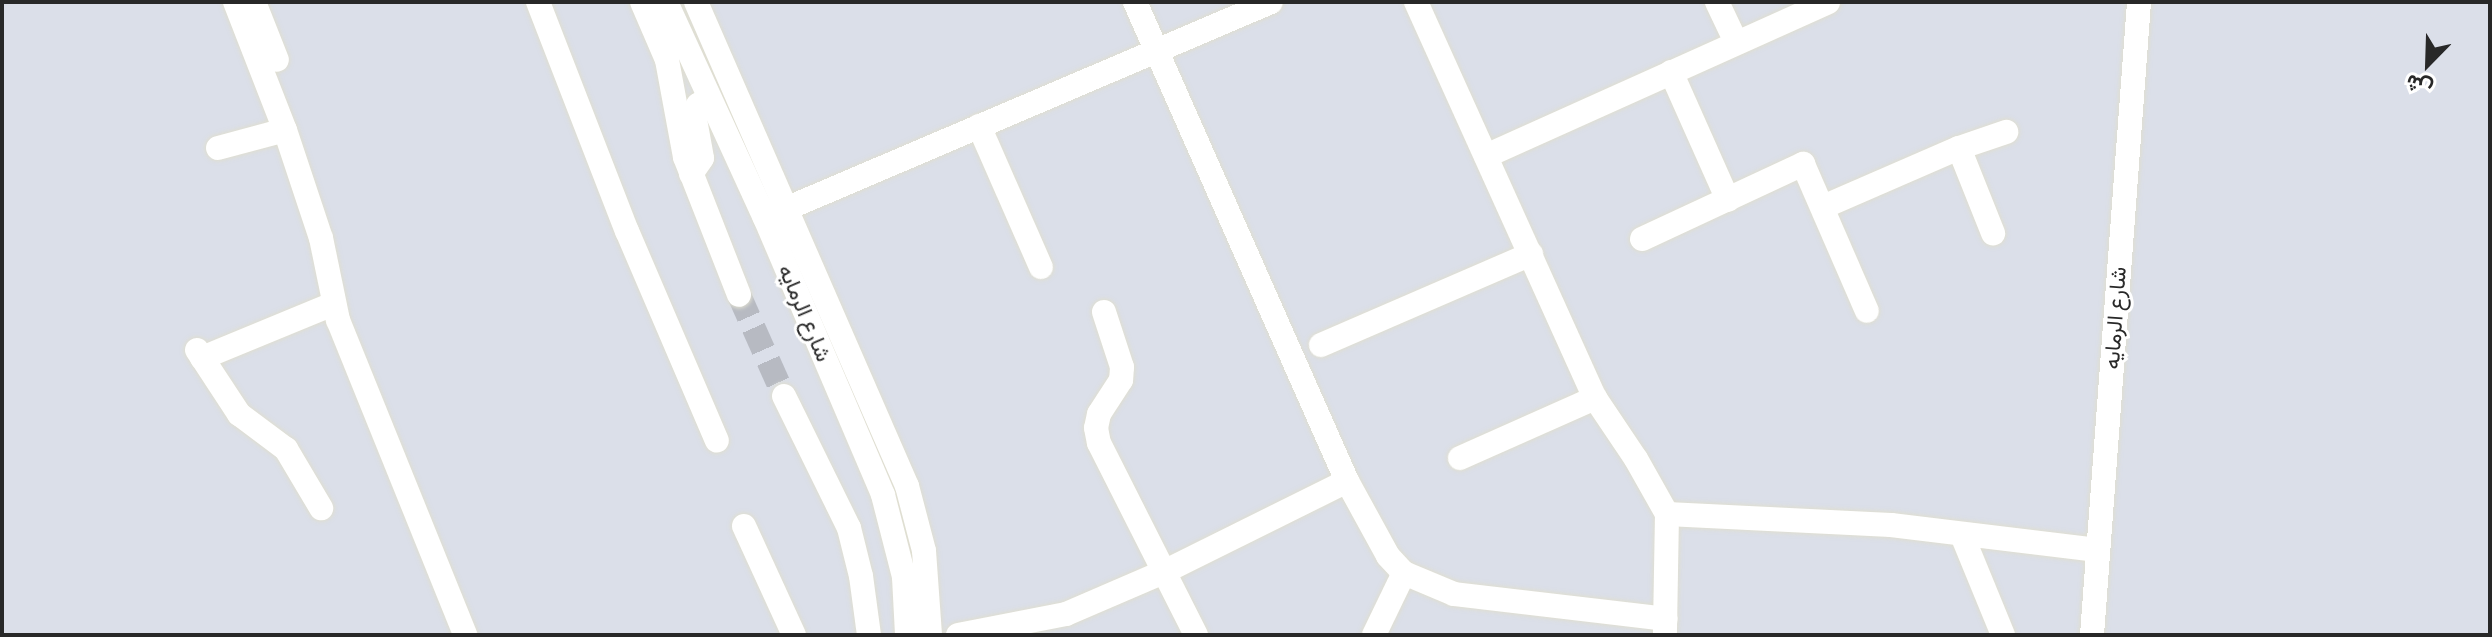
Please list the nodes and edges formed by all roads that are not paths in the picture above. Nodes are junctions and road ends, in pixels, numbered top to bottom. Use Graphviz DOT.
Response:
graph roads {
  1 [pos="235,2"];
  2 [pos="254,2"];
  3 [pos="538,2"];
  4 [pos="642,2"];
  5 [pos="666,2"];
  6 [pos="696,2"];
  7 [pos="1135,2"];
  8 [pos="1271,2"];
  9 [pos="1717,2"];
  10 [pos="1828,2"];
  11 [pos="2139,2"];
  12 [pos="1427,5"];
  13 [pos="1736,42"];
  14 [pos="1157,50"];
  15 [pos="277,60"];
  16 [pos="1671,72"];
  17 [pos="709,98"];
  18 [pos="979,126"];
  19 [pos="285,130"];
  20 [pos="2006,132"];
  21 [pos="218,148"];
  22 [pos="1959,148"];
  23 [pos="1486,156"];
  24 [pos="691,174"];
  25 [pos="1728,200"];
  26 [pos="1823,207"];
  27 [pos="788,208"];
  28 [pos="765,218"];
  29 [pos="1993,233"];
  30 [pos="1642,239"];
  31 [pos="1531,254"];
  32 [pos="1041,267"];
  33 [pos="739,295"];
  34 [pos="333,304"];
  35 [pos="1867,311"];
  36 [pos="1104,312"];
  37 [pos="1321,345"];
  38 [pos="784,396"];
  39 [pos="1595,398"];
  40 [pos="717,441"];
  41 [pos="1460,458"];
  42 [pos="1347,481"];
  43 [pos="321,508"];
  44 [pos="1667,514"];
  45 [pos="744,526"];
  46 [pos="1962,535"];
  47 [pos="2097,550"];
  48 [pos="1166,571"];
  49 [pos="1404,573"];
  50 [pos="1665,627"];
  51 [pos="465,635"];
  52 [pos="794,635"];
  53 [pos="869,635"];
  54 [pos="907,635"];
  55 [pos="930,635"];
  56 [pos="958,635"];
  57 [pos="1196,635"];
  58 [pos="1374,635"];
  59 [pos="2003,635"];
  60 [pos="2092,635"];
  1 -- 19 [label="street"];
  2 -- 15 [label="street"];
  3 -- 40 [label="street"];
  4 -- 24 [label="street"];
  5 -- 17 [label="street, شارع الرمايه"];
  6 -- 27 [label="street, شارع الرمايه"];
  7 -- 14 [label="street"];
  8 -- 14 [label="street"];
  9 -- 13 [label="street"];
  10 -- 13 [label="street"];
  11 -- 47 [label="street, شارع الرمايه"];
  12 -- 23 [label="street"];
  13 -- 16 [label="street"];
  14 -- 18 [label="street"];
  14 -- 42 [label="street"];
  16 -- 23 [label="street"];
  16 -- 25 [label="street"];
  17 -- 24 [label="street"];
  17 -- 28 [label="street, شارع الرمايه"];
  18 -- 27 [label="street"];
  18 -- 32 [label="street"];
  19 -- 21 [label="street"];
  19 -- 34 [label="street"];
  20 -- 22 [label="street"];
  22 -- 26 [label="street"];
  22 -- 29 [label="street"];
  23 -- 31 [label="street"];
  24 -- 33 [label="street"];
  25 -- 26 [label="street"];
  25 -- 30 [label="street"];
  26 -- 35 [label="street"];
  27 -- 28 [label="street"];
  27 -- 55 [label="street, شارع الرمايه"];
  28 -- 54 [label="street, شارع الرمايه"];
  31 -- 37 [label="street"];
  31 -- 39 [label="street"];
  34 -- 43 [label="street"];
  34 -- 51 [label="street"];
  36 -- 48 [label="street"];
  38 -- 53 [label="street"];
  39 -- 41 [label="street"];
  39 -- 44 [label="street"];
  42 -- 48 [label="street"];
  42 -- 49 [label="street"];
  44 -- 46 [label="street"];
  44 -- 50 [label="street"];
  45 -- 52 [label="street"];
  46 -- 47 [label="street"];
  46 -- 59 [label="street"];
  47 -- 60 [label="street, شارع الرمايه"];
  48 -- 56 [label="street"];
  48 -- 57 [label="street"];
  49 -- 50 [label="street"];
  49 -- 58 [label="street"];
}
